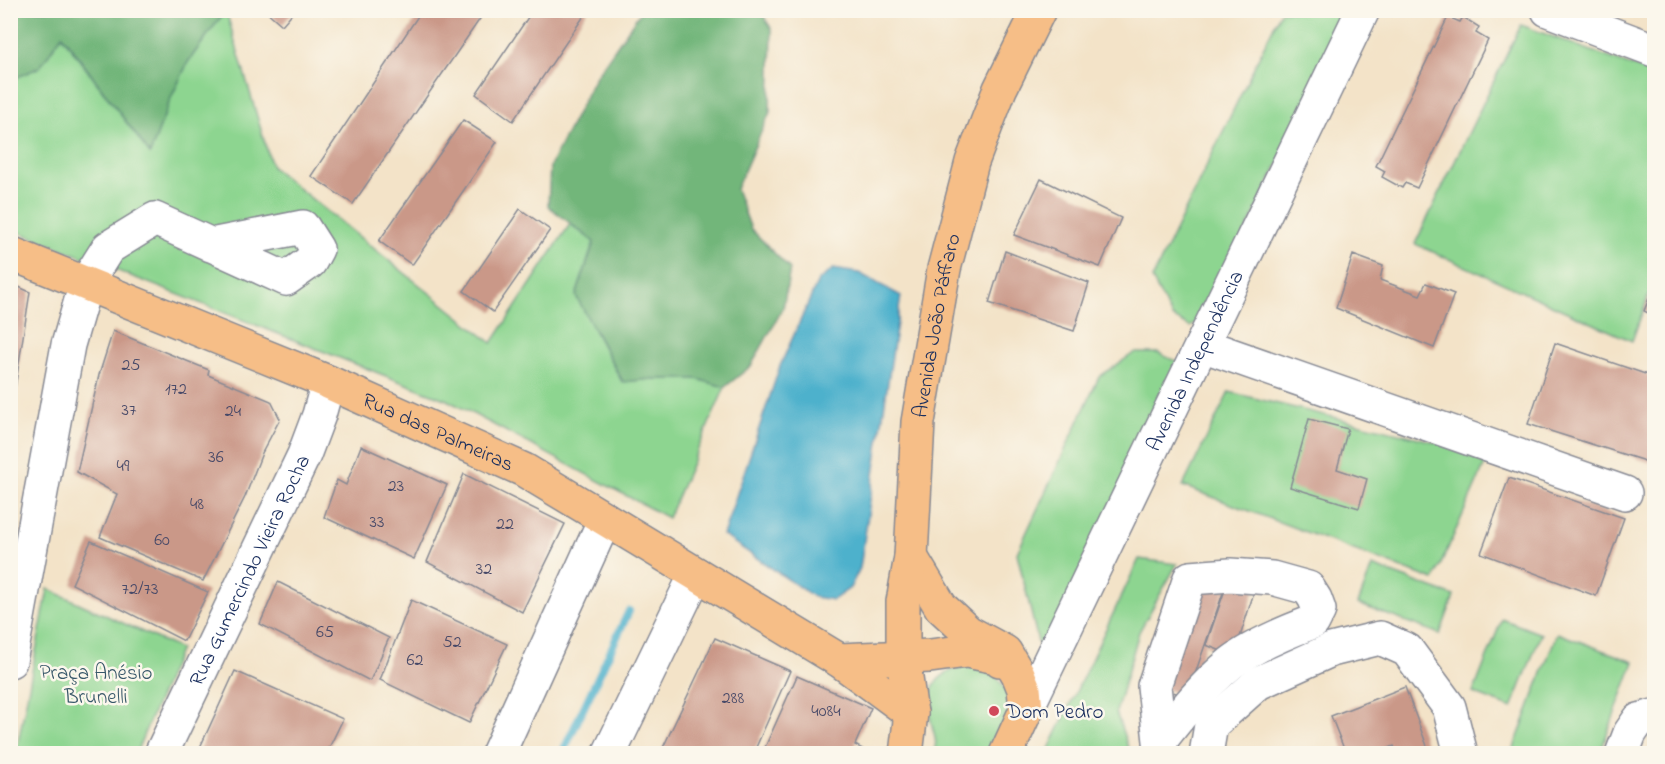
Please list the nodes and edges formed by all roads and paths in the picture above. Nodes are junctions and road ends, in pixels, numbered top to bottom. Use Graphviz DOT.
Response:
graph roads {
  1 [pos="1039,10"];
  2 [pos="1363,10"];
  3 [pos="1548,10"];
  4 [pos="1654,50"];
  5 [pos="211,245"];
  6 [pos="10,253"];
  7 [pos="86,283"];
  8 [pos="1202,345"];
  9 [pos="328,382"];
  10 [pos="1626,493"];
  11 [pos="605,519"];
  12 [pos="911,557"];
  13 [pos="696,574"];
  14 [pos="903,657"];
  15 [pos="839,660"];
  16 [pos="10,662"];
  17 [pos="1018,674"];
  18 [pos="1026,710"];
  19 [pos="911,713"];
  20 [pos="1654,716"];
  21 [pos="1161,747"];
  22 [pos="161,753"];
  23 [pos="498,753"];
  24 [pos="609,753"];
  25 [pos="906,753"];
  26 [pos="1006,753"];
  27 [pos="1206,753"];
  28 [pos="1461,753"];
  29 [pos="1622,753"];
  1 -- 12 [label="main road, Avenida João Páffaro"];
  2 -- 8 [label="street, Avenida Independência"];
  3 -- 4 [label="street"];
  5 -- 7 [label="street"];
  6 -- 7 [label="main road, Rua das Palmeiras"];
  7 -- 9 [label="main road, Rua das Palmeiras"];
  7 -- 16 [label="street"];
  8 -- 10 [label="street"];
  8 -- 18 [label="street, Avenida Independência"];
  9 -- 11 [label="main road, Rua das Palmeiras"];
  9 -- 22 [label="street, Rua Gumercindo Vieira Rocha"];
  11 -- 13 [label="main road, Rua das Palmeiras"];
  11 -- 23 [label="street"];
  12 -- 14 [label="main road, Avenida João Páffaro"];
  12 -- 17 [label="main road"];
  13 -- 15 [label="main road, Rua das Palmeiras"];
  13 -- 24 [label="street"];
  14 -- 15 [label="main road"];
  14 -- 17 [label="main road"];
  14 -- 19 [label="main road"];
  15 -- 19 [label="main road, Rua das Palmeiras"];
  17 -- 18 [label="main road"];
  18 -- 26 [label="main road, Avenida Independência"];
  19 -- 25 [label="main road"];
  20 -- 29 [label="street"];
  21 -- 21 [label="street"];
  27 -- 28 [label="street"];
}
